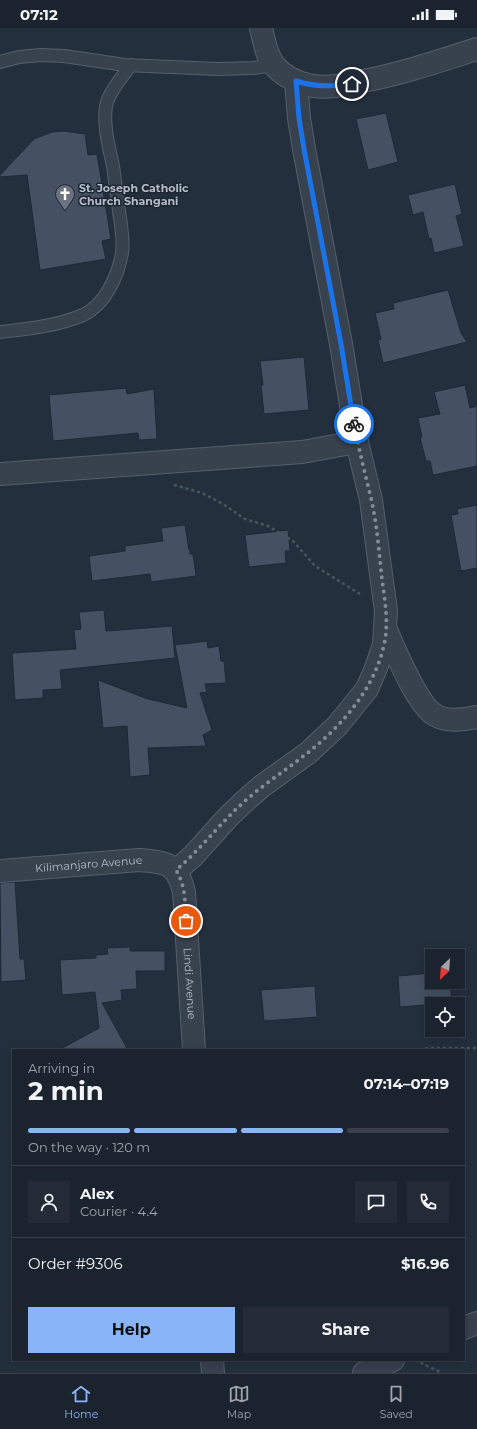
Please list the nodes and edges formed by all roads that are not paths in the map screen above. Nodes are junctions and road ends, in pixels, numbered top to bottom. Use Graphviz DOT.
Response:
graph roads {
  1 [pos="262,28"];
  2 [pos="477,49"];
  3 [pos="0,62"];
  4 [pos="131,65"];
  5 [pos="274,65"];
  6 [pos="296,81"];
  7 [pos="0,332"];
  8 [pos="357,442"];
  9 [pos="0,474"];
  10 [pos="386,620"];
  11 [pos="477,717"];
  12 [pos="176,870"];
  13 [pos="0,871"];
  14 [pos="194,1049"];
  15 [pos="477,1323"];
  16 [pos="465,1328"];
  17 [pos="212,1361"];
  18 [pos="391,1361"];
  19 [pos="213,1373"];
  20 [pos="364,1373"];
  1 -- 5 [label="street"];
  2 -- 6 [label="street"];
  3 -- 4 [label="lane"];
  4 -- 5 [label="lane"];
  4 -- 7 [label="lane"];
  5 -- 6 [label="street"];
  6 -- 8 [label="street"];
  8 -- 9 [label="street"];
  8 -- 10 [label="street"];
  10 -- 11 [label="street"];
  10 -- 12 [label="street"];
  12 -- 13 [label="street, Kilimanjaro Avenue"];
  12 -- 14 [label="street, Lindi Avenue"];
  15 -- 16 [label="street"];
  17 -- 19 [label="street"];
  18 -- 20 [label="street"];
}
